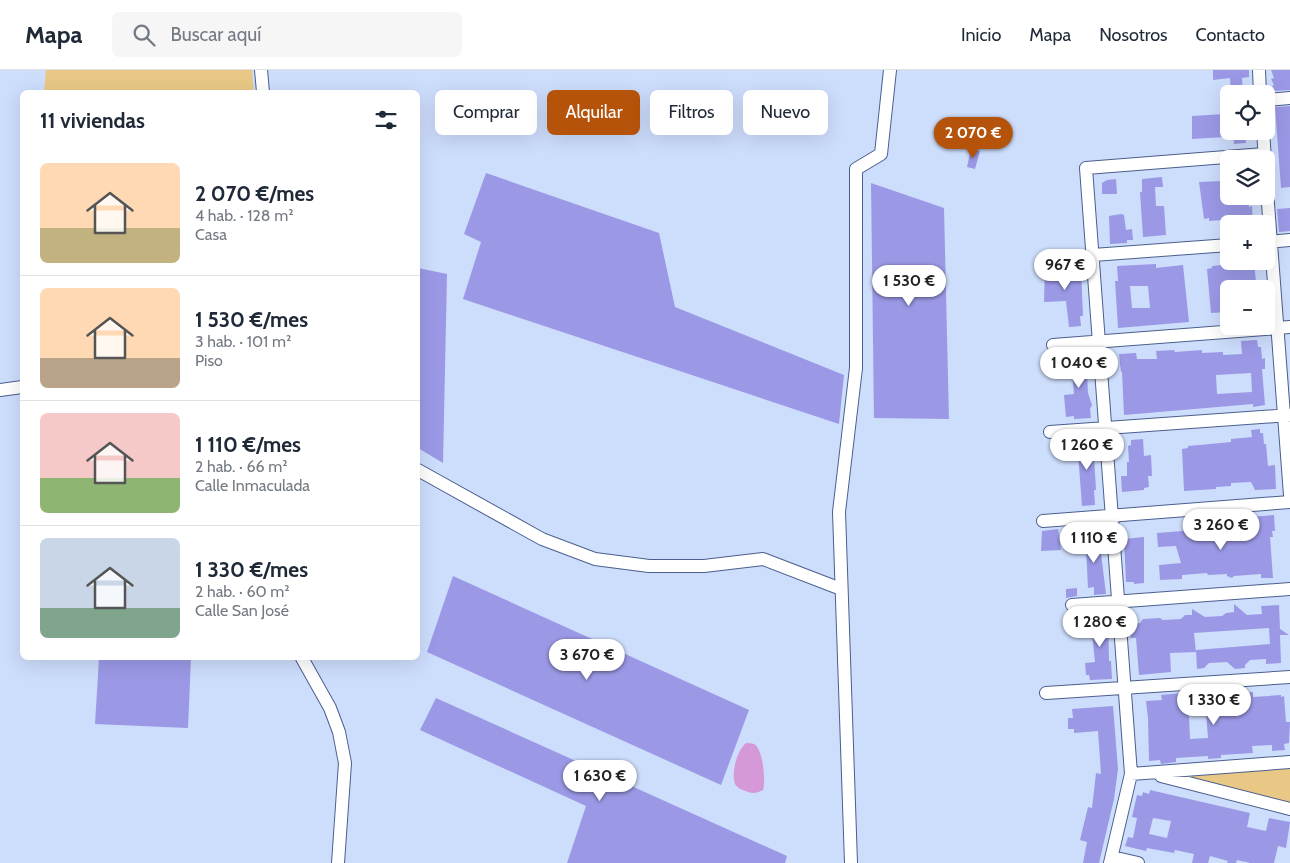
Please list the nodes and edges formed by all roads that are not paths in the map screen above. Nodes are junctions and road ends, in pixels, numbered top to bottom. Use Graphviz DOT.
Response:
graph roads {
  1 [pos="261,70"];
  2 [pos="890,70"];
  3 [pos="1258,70"];
  4 [pos="1259,85"];
  5 [pos="264,90"];
  6 [pos="1290,98"];
  7 [pos="1275,99"];
  8 [pos="1220,159"];
  9 [pos="1290,240"];
  10 [pos="1275,241"];
  11 [pos="1220,246"];
  12 [pos="1093,255"];
  13 [pos="1274,270"];
  14 [pos="1284,328"];
  15 [pos="1100,340"];
  16 [pos="1053,345"];
  17 [pos="20,387"];
  18 [pos="0,390"];
  19 [pos="1287,415"];
  20 [pos="1106,428"];
  21 [pos="1050,432"];
  22 [pos="420,471"];
  23 [pos="1290,495"];
  24 [pos="1290,502"];
  25 [pos="1112,516"];
  26 [pos="1043,522"];
  27 [pos="841,589"];
  28 [pos="1290,589"];
  29 [pos="1119,602"];
  30 [pos="1072,605"];
  31 [pos="303,660"];
  32 [pos="1290,677"];
  33 [pos="1125,688"];
  34 [pos="1046,693"];
  35 [pos="1290,762"];
  36 [pos="1151,773"];
  37 [pos="1131,774"];
  38 [pos="1290,809"];
  39 [pos="1111,860"];
  40 [pos="338,863"];
  41 [pos="851,863"];
  42 [pos="1138,863"];
  1 -- 5 [label="street"];
  2 -- 27 [label="street"];
  3 -- 4 [label="street"];
  6 -- 7 [label="street"];
  8 -- 12 [label="street"];
  9 -- 10 [label="street"];
  11 -- 12 [label="street"];
  12 -- 15 [label="street"];
  13 -- 14 [label="street"];
  14 -- 15 [label="street"];
  14 -- 19 [label="street"];
  15 -- 16 [label="street"];
  15 -- 20 [label="street"];
  17 -- 18 [label="street"];
  19 -- 20 [label="street"];
  19 -- 23 [label="street"];
  20 -- 21 [label="street"];
  20 -- 25 [label="street"];
  22 -- 27 [label="street"];
  24 -- 25 [label="street"];
  25 -- 26 [label="street"];
  25 -- 29 [label="street"];
  27 -- 41 [label="street"];
  28 -- 29 [label="street"];
  29 -- 30 [label="street"];
  29 -- 33 [label="street"];
  31 -- 40 [label="street"];
  32 -- 33 [label="street"];
  33 -- 34 [label="street"];
  33 -- 37 [label="street"];
  35 -- 36 [label="street"];
  36 -- 37 [label="street"];
  36 -- 38 [label="street"];
  37 -- 39 [label="street"];
  39 -- 42 [label="street"];
}
